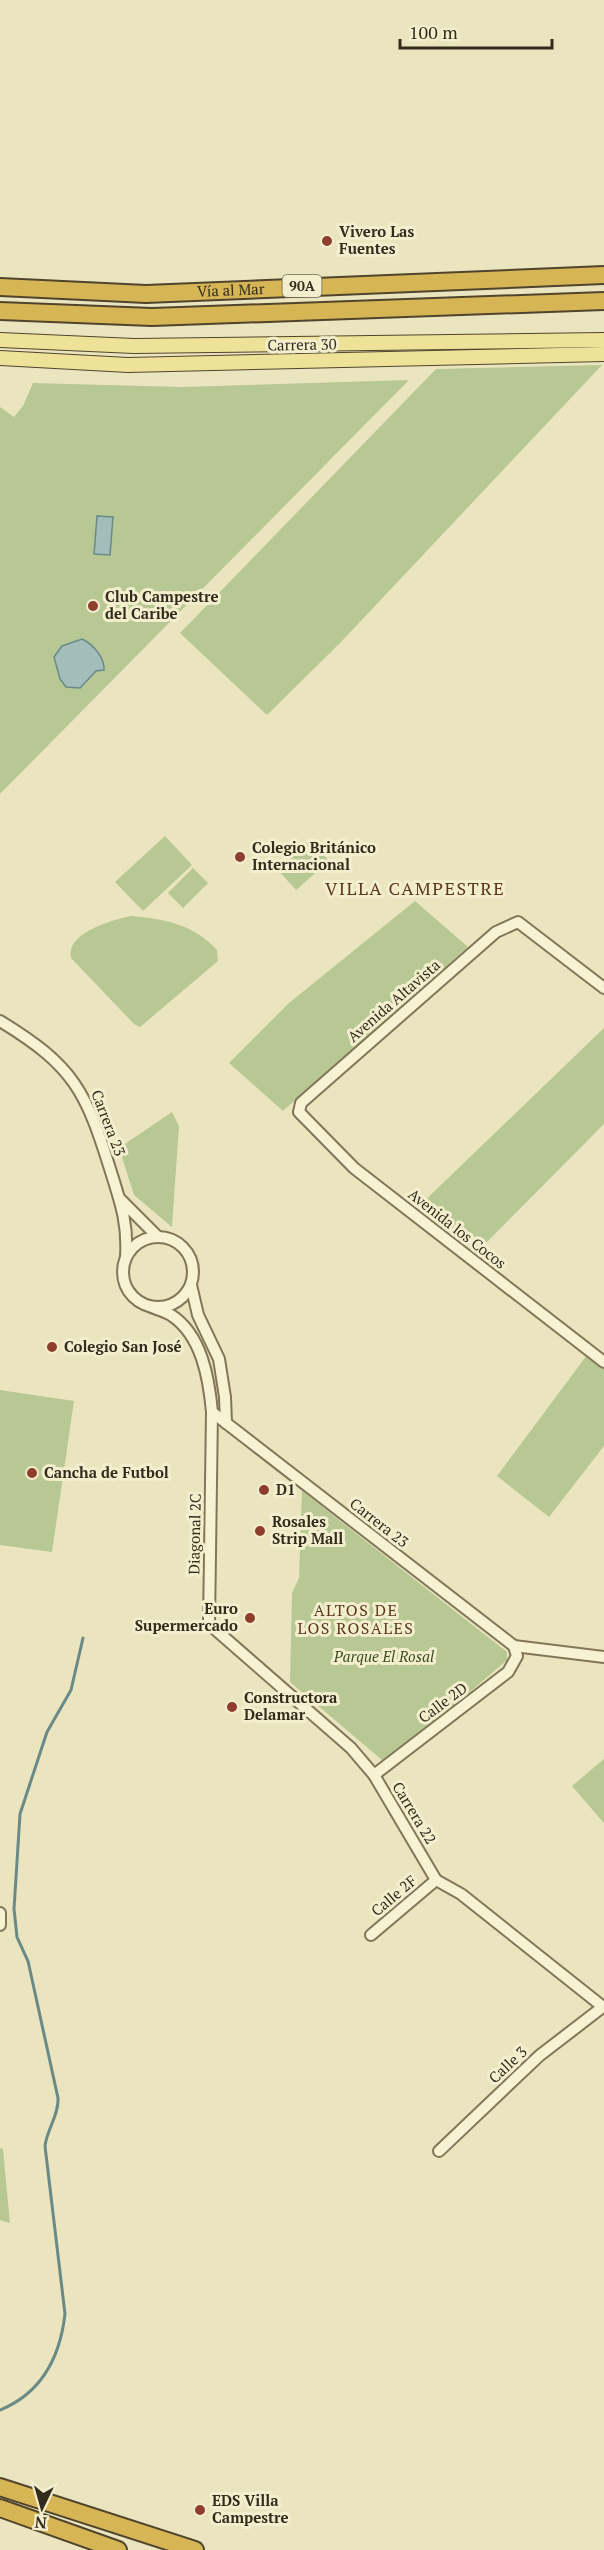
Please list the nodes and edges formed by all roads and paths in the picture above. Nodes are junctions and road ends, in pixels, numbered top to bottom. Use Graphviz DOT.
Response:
graph roads {
  1 [pos="604,275"];
  2 [pos="0,287"];
  3 [pos="604,301"];
  4 [pos="0,311"];
  5 [pos="0,340"];
  6 [pos="604,340"];
  7 [pos="604,354"];
  8 [pos="0,358"];
  9 [pos="604,988"];
  10 [pos="0,1021"];
  11 [pos="299,1112"];
  12 [pos="120,1199"];
  13 [pos="158,1237"];
  14 [pos="126,1257"];
  15 [pos="191,1285"];
  16 [pos="149,1306"];
  17 [pos="604,1362"];
  18 [pos="212,1412"];
  19 [pos="226,1423"];
  20 [pos="212,1445"];
  21 [pos="209,1624"];
  22 [pos="514,1646"];
  23 [pos="604,1657"];
  24 [pos="374,1775"];
  25 [pos="436,1880"];
  26 [pos="0,1913"];
  27 [pos="0,1925"];
  28 [pos="371,1935"];
  29 [pos="603,2006"];
  30 [pos="439,2151"];
  31 [pos="0,2487"];
  32 [pos="0,2508"];
  33 [pos="118,2550"];
  34 [pos="195,2550"];
  1 -- 2 [label="highway, Vía al Mar / 90A"];
  3 -- 4 [label="highway, Vía al Mar / 90A"];
  5 -- 6 [label="main road, Carrera 30"];
  7 -- 8 [label="main road, Carrera 30"];
  9 -- 11 [label="street, Avenida Altavista"];
  10 -- 12 [label="street, Carrera 23"];
  11 -- 17 [label="street, Avenida los Cocos"];
  12 -- 13 [label="street, Carrera 23"];
  12 -- 14 [label="street, Carrera 23"];
  13 -- 14 [label="street"];
  13 -- 15 [label="street"];
  14 -- 16 [label="street"];
  15 -- 16 [label="street"];
  15 -- 19 [label="street"];
  16 -- 18 [label="street"];
  18 -- 19 [label="street, Carrera 23"];
  18 -- 20 [label="street, Diagonal 2C"];
  19 -- 20 [label="street"];
  19 -- 22 [label="street, Carrera 23"];
  20 -- 21 [label="street, Diagonal 2C"];
  21 -- 24 [label="street, Carrera 22"];
  22 -- 23 [label="street"];
  22 -- 24 [label="street, Calle 2D"];
  24 -- 25 [label="street, Carrera 22"];
  25 -- 28 [label="street, Calle 2F"];
  25 -- 29 [label="street, Carrera 22"];
  26 -- 27 [label="street"];
  29 -- 30 [label="street, Calle 3"];
  31 -- 34 [label="highway"];
  32 -- 33 [label="highway"];
}
